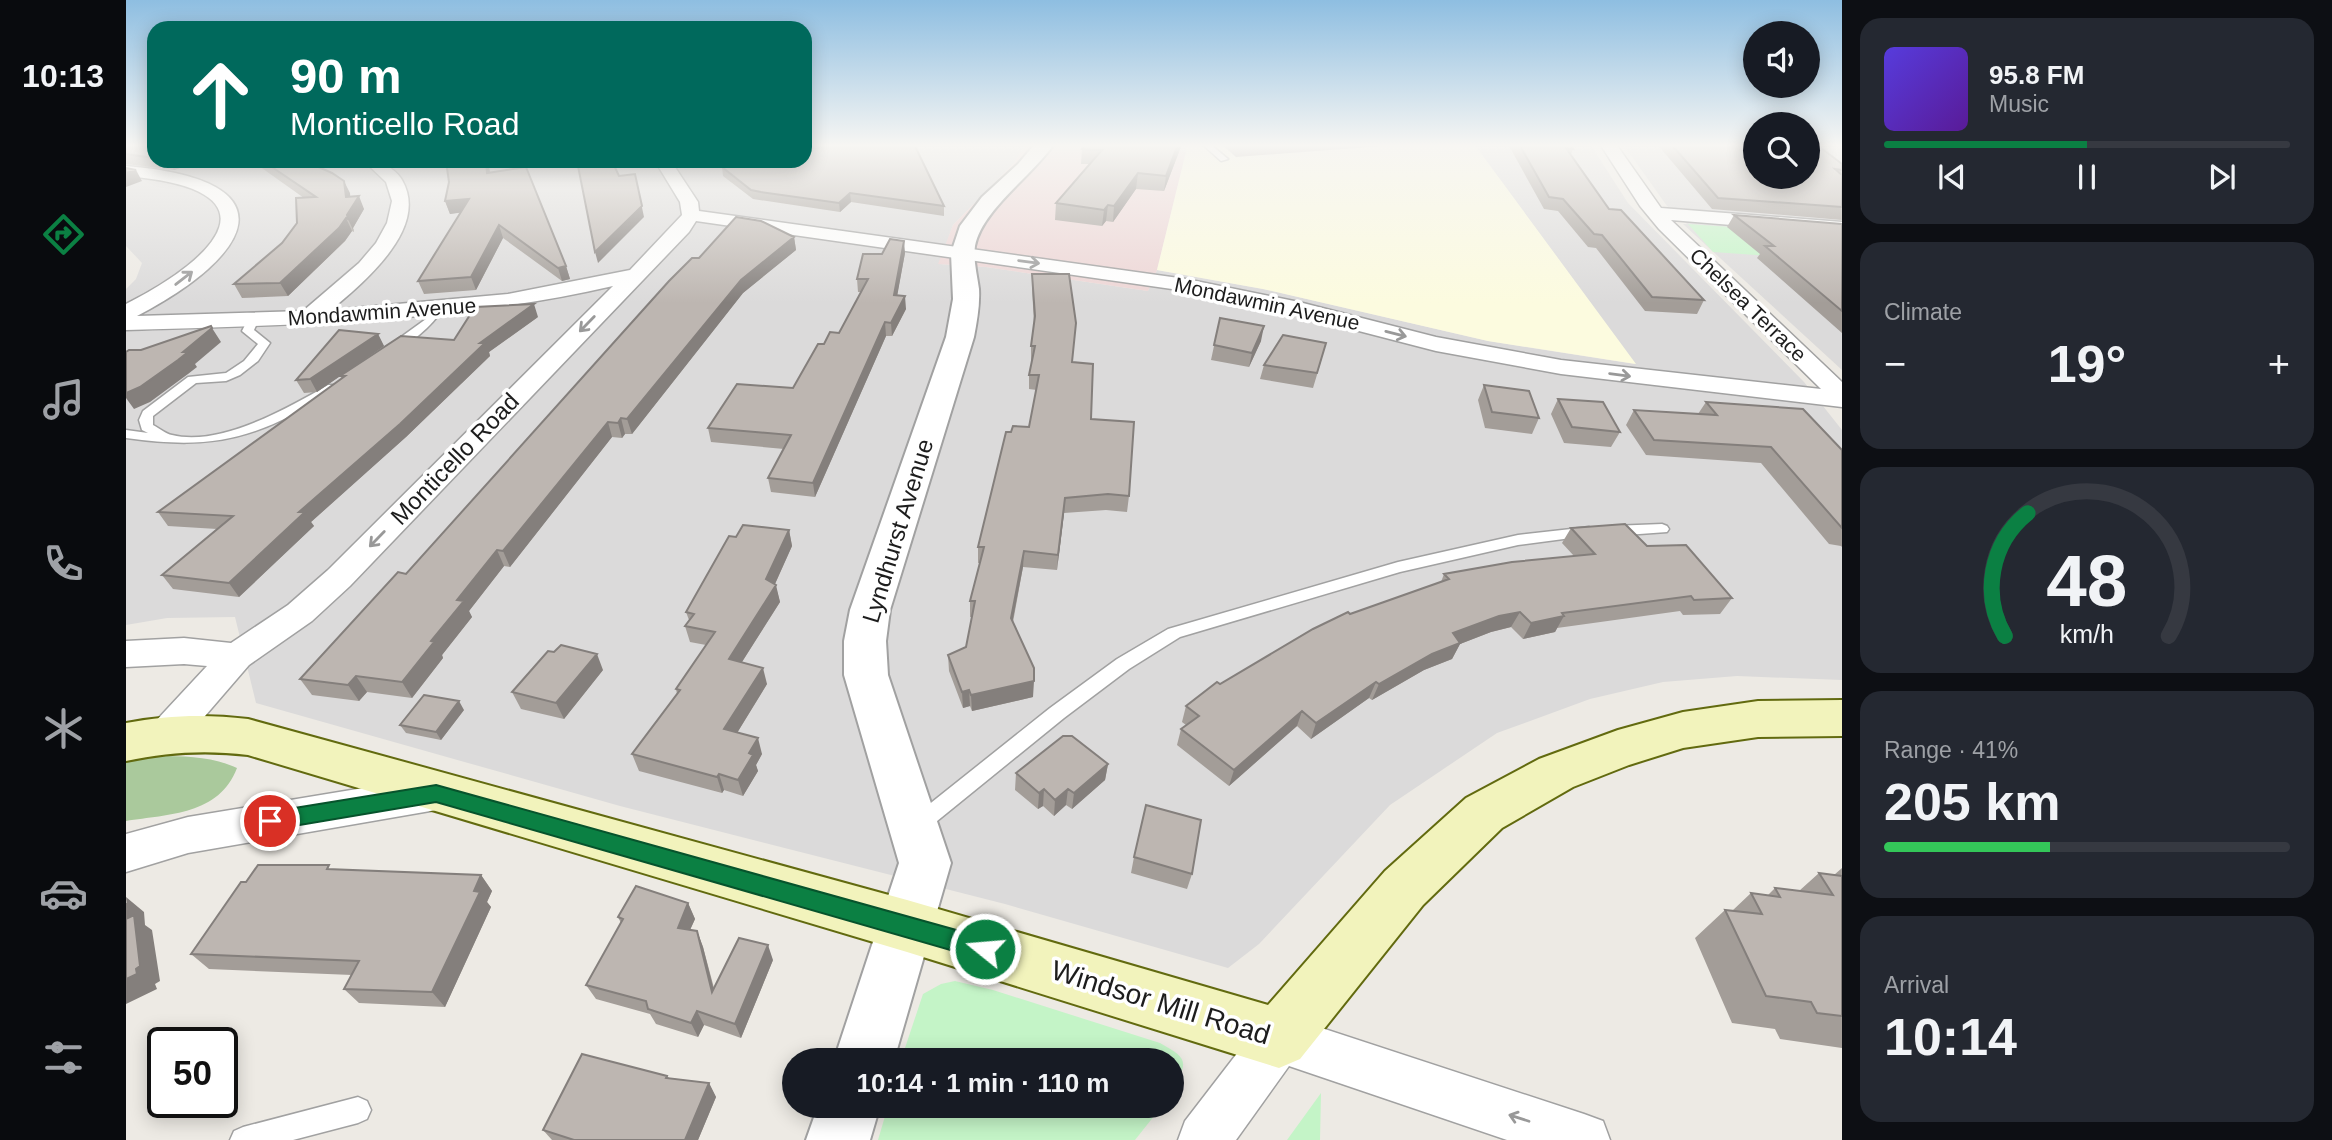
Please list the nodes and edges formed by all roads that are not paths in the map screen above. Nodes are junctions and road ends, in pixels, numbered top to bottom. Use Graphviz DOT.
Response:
graph roads {
  1 [pos="221,197"];
  2 [pos="400,197"];
  3 [pos="685,197"];
  4 [pos="998,197"];
  5 [pos="1645,197"];
  6 [pos="1656,213"];
  7 [pos="691,215"];
  8 [pos="1842,228"];
  9 [pos="962,253"];
  10 [pos="635,275"];
  11 [pos="437,310"];
  12 [pos="126,313"];
  13 [pos="308,318"];
  14 [pos="253,319"];
  15 [pos="126,323"];
  16 [pos="382,356"];
  17 [pos="340,383"];
  18 [pos="1842,398"];
  19 [pos="126,434"];
  20 [pos="170,439"];
  21 [pos="1662,529"];
  22 [pos="126,654"];
  23 [pos="237,656"];
  24 [pos="1842,718"];
  25 [pos="146,738"];
  26 [pos="436,793"];
  27 [pos="914,828"];
  28 [pos="126,853"];
  29 [pos="907,926"];
  30 [pos="1279,1038"];
  31 [pos="868,1048"];
  32 [pos="358,1110"];
  33 [pos="845,1118"];
  34 [pos="243,1140"];
  35 [pos="838,1140"];
  36 [pos="1204,1140"];
  37 [pos="1584,1140"];
  12 -- 1 [label="street, one-way"];
  2 -- 13 [label="street"];
  3 -- 7 [label="street"];
  4 -- 9 [label="street, Lyndhurst Avenue"];
  5 -- 6 [label="street, Chelsea Terrace"];
  6 -- 8 [label="street"];
  6 -- 18 [label="street, Chelsea Terrace"];
  7 -- 9 [label="street, Mondawmin Avenue"];
  7 -- 10 [label="street, Monticello Road"];
  9 -- 18 [label="street, Mondawmin Avenue, one-way"];
  9 -- 27 [label="street, Lyndhurst Avenue"];
  10 -- 11 [label="street, Mondawmin Avenue"];
  10 -- 23 [label="street, Monticello Road, one-way"];
  11 -- 13 [label="street, Mondawmin Avenue"];
  11 -- 16 [label="lane"];
  13 -- 14 [label="street, Mondawmin Avenue"];
  14 -- 15 [label="street, Mondawmin Avenue"];
  14 -- 20 [label="lane"];
  17 -- 20 [label="lane"];
  19 -- 20 [label="lane"];
  21 -- 27 [label="lane"];
  22 -- 23 [label="street"];
  23 -- 25 [label="street, Monticello Road"];
  24 -- 30 [label="main road"];
  25 -- 26 [label="main road, Windsor Mill Road"];
  26 -- 28 [label="street"];
  26 -- 29 [label="main road, Windsor Mill Road"];
  27 -- 29 [label="street, Lyndhurst Avenue"];
  29 -- 30 [label="main road, Windsor Mill Road"];
  29 -- 31 [label="street, Lyndhurst Avenue"];
  30 -- 36 [label="street"];
  37 -- 30 [label="street, Windsor Mill Road, one-way"];
  32 -- 34 [label="lane"];
  33 -- 35 [label="street"];
}
